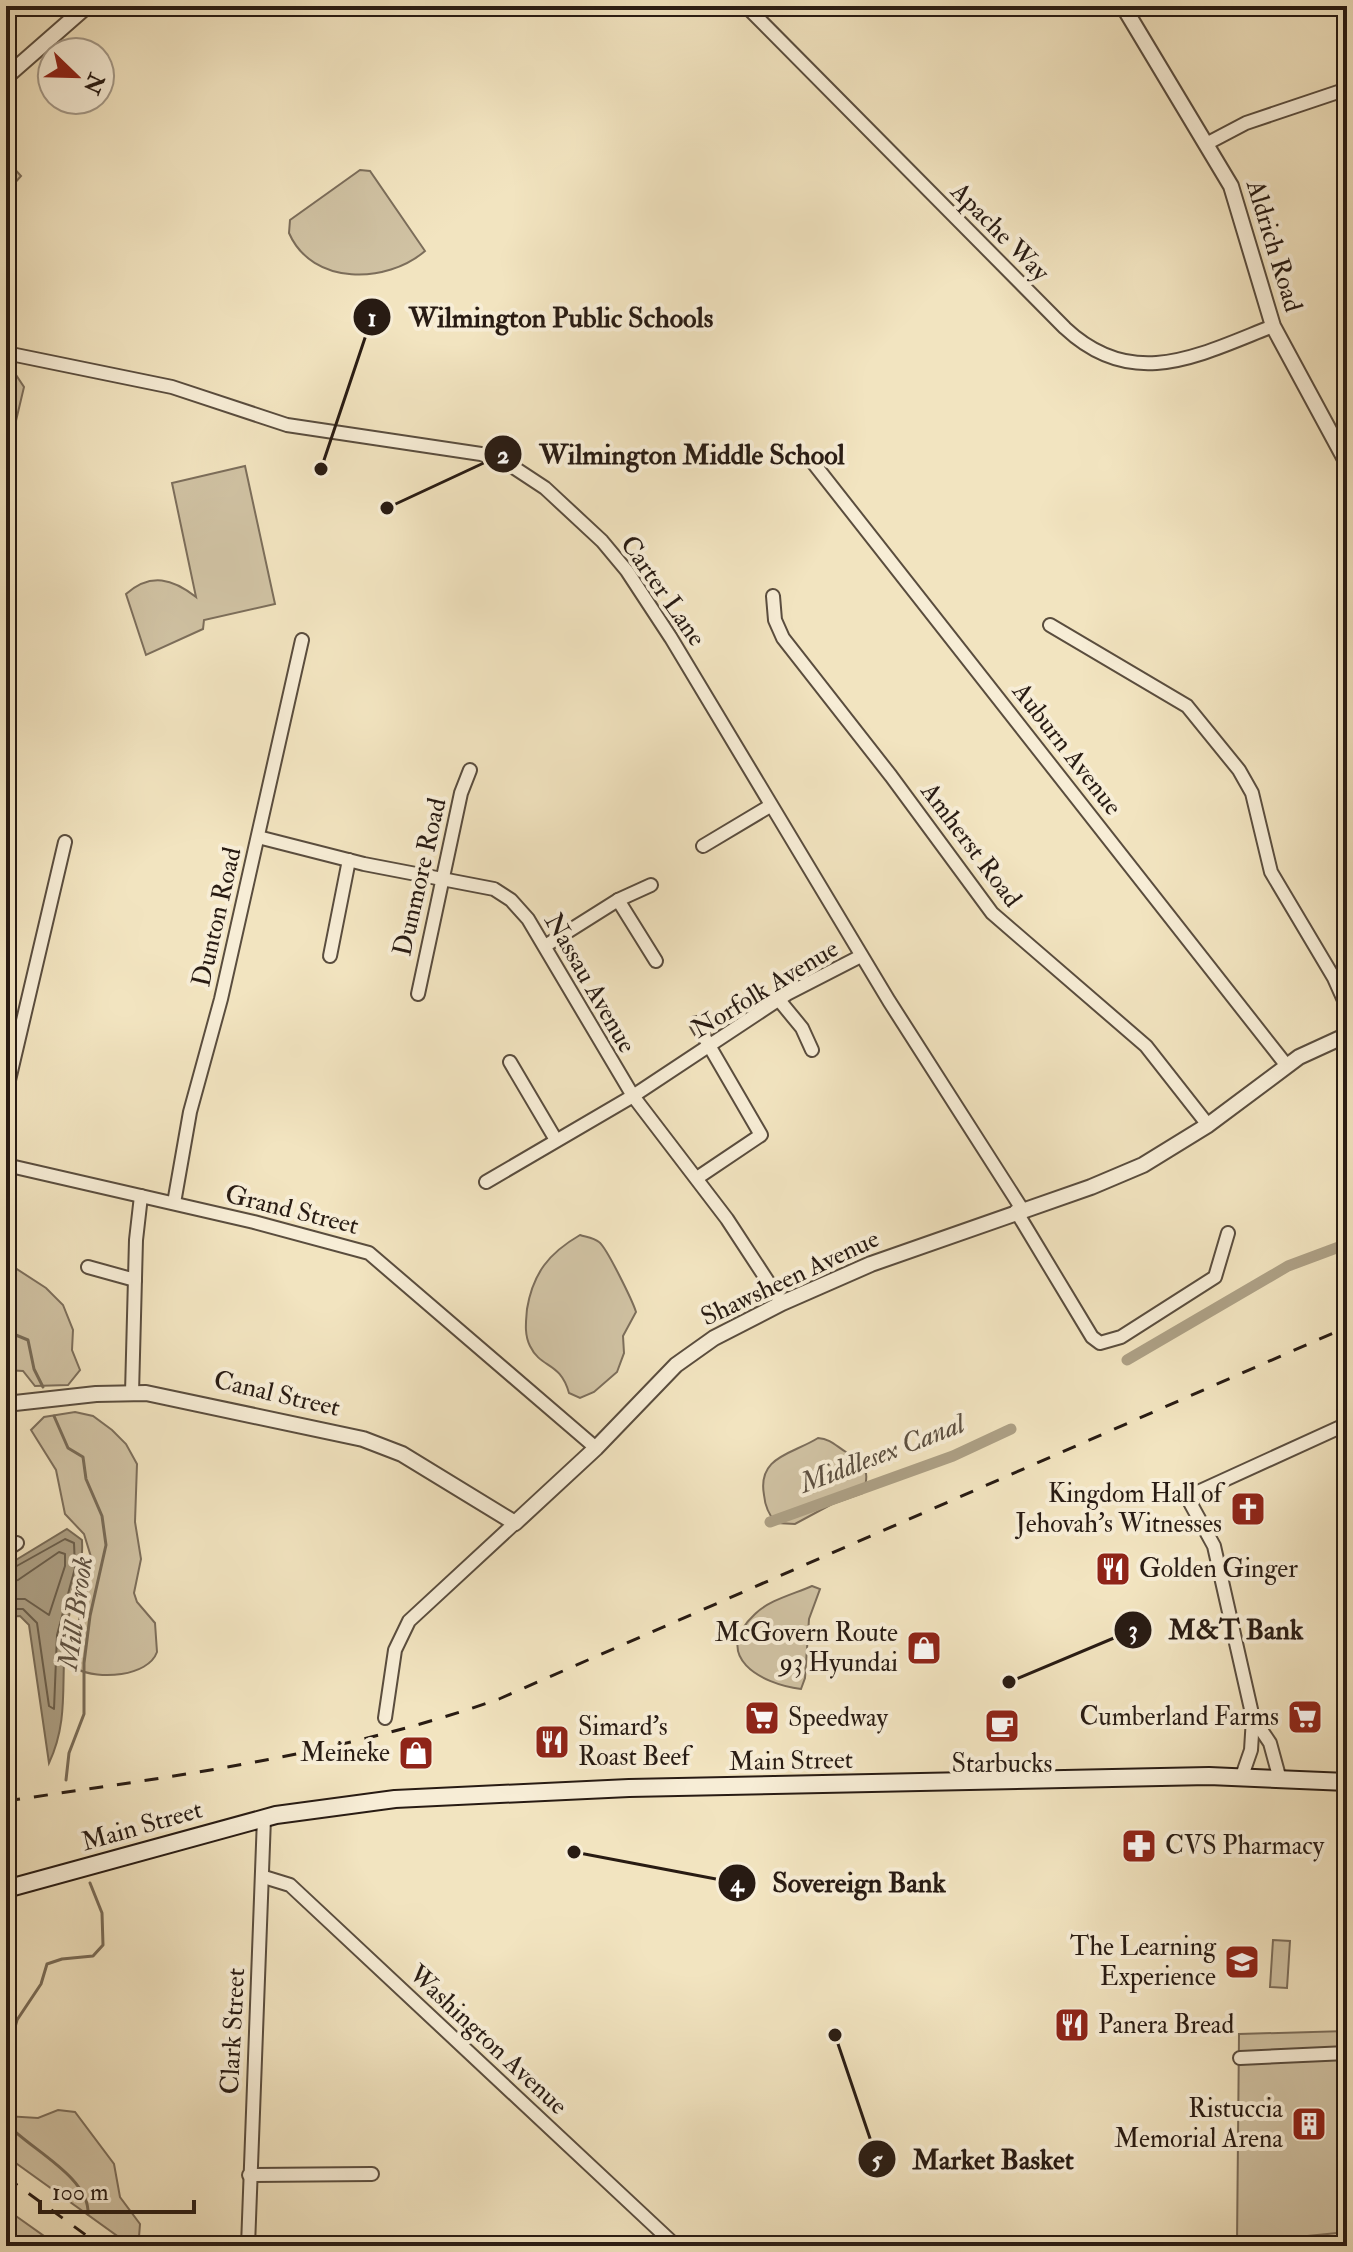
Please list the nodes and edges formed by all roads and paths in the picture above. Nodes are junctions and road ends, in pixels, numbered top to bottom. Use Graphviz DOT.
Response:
graph roads {
  1 [pos="87,6"];
  2 [pos="1123,6"];
  3 [pos="750,7"];
  4 [pos="6,77"];
  5 [pos="1347,89"];
  6 [pos="1208,143"];
  7 [pos="1273,326"];
  8 [pos="6,353"];
  9 [pos="811,460"];
  10 [pos="1347,463"];
  11 [pos="773,596"];
  12 [pos="1050,625"];
  13 [pos="302,640"];
  14 [pos="470,770"];
  15 [pos="770,806"];
  16 [pos="258,837"];
  17 [pos="65,842"];
  18 [pos="703,846"];
  19 [pos="349,860"];
  20 [pos="442,878"];
  21 [pos="651,885"];
  22 [pos="618,900"];
  23 [pos="545,946"];
  24 [pos="330,956"];
  25 [pos="861,956"];
  26 [pos="656,961"];
  27 [pos="418,994"];
  28 [pos="779,1000"];
  29 [pos="1347,1007"];
  30 [pos="696,1023"];
  31 [pos="1347,1035"];
  32 [pos="710,1047"];
  33 [pos="812,1050"];
  34 [pos="510,1062"];
  35 [pos="1287,1066"];
  36 [pos="6,1093"];
  37 [pos="633,1096"];
  38 [pos="1208,1125"];
  39 [pos="556,1140"];
  40 [pos="6,1165"];
  41 [pos="697,1178"];
  42 [pos="486,1182"];
  43 [pos="141,1196"];
  44 [pos="174,1203"];
  45 [pos="1019,1210"];
  46 [pos="1228,1233"];
  47 [pos="88,1267"];
  48 [pos="135,1280"];
  49 [pos="782,1303"];
  50 [pos="132,1393"];
  51 [pos="6,1404"];
  52 [pos="1347,1424"];
  53 [pos="596,1448"];
  54 [pos="515,1523"];
  55 [pos="385,1718"];
  56 [pos="1253,1718"];
  57 [pos="1242,1776"];
  58 [pos="1279,1776"];
  59 [pos="1347,1782"];
  60 [pos="264,1818"];
  61 [pos="264,1877"];
  62 [pos="6,1889"];
  63 [pos="1347,2053"];
  64 [pos="1240,2058"];
  65 [pos="372,2174"];
  66 [pos="249,2175"];
  67 [pos="248,2246"];
  68 [pos="676,2246"];
  1 -- 4 [label="street"];
  2 -- 6 [label="street, Aldrich Road"];
  3 -- 7 [label="street, Apache Way"];
  5 -- 6 [label="street"];
  6 -- 7 [label="street, Aldrich Road"];
  7 -- 10 [label="street, Aldrich Road"];
  8 -- 15 [label="street, Carter Lane"];
  9 -- 35 [label="street, Auburn Avenue"];
  11 -- 38 [label="street, Amherst Road"];
  12 -- 29 [label="street"];
  13 -- 16 [label="street, Dunton Road"];
  14 -- 20 [label="street, Dunmore Road"];
  15 -- 18 [label="street"];
  15 -- 25 [label="street, Carter Lane"];
  16 -- 19 [label="street, Nassau Avenue"];
  16 -- 44 [label="street, Dunton Road"];
  17 -- 36 [label="street"];
  19 -- 20 [label="street, Nassau Avenue"];
  19 -- 24 [label="street"];
  20 -- 23 [label="street, Nassau Avenue"];
  20 -- 27 [label="street, Dunmore Road"];
  21 -- 22 [label="street"];
  22 -- 23 [label="street"];
  22 -- 26 [label="street"];
  23 -- 37 [label="street, Nassau Avenue"];
  25 -- 28 [label="street, Norfolk Avenue"];
  25 -- 45 [label="street, Carter Lane"];
  28 -- 32 [label="street, Norfolk Avenue"];
  28 -- 33 [label="street"];
  30 -- 32 [label="street"];
  31 -- 35 [label="street, Shawsheen Avenue"];
  32 -- 37 [label="street, Norfolk Avenue"];
  32 -- 41 [label="street"];
  34 -- 39 [label="street"];
  35 -- 38 [label="street, Shawsheen Avenue"];
  37 -- 39 [label="street, Norfolk Avenue"];
  37 -- 41 [label="street, Nassau Avenue"];
  38 -- 45 [label="street, Shawsheen Avenue"];
  39 -- 42 [label="street, Norfolk Avenue"];
  40 -- 43 [label="street, Grand Street"];
  41 -- 49 [label="street, Nassau Avenue"];
  43 -- 44 [label="street, Grand Street"];
  43 -- 48 [label="street"];
  44 -- 53 [label="street, Grand Street"];
  45 -- 46 [label="street, Carter Lane"];
  45 -- 49 [label="street, Shawsheen Avenue"];
  47 -- 48 [label="street"];
  48 -- 50 [label="street"];
  49 -- 53 [label="street, Shawsheen Avenue"];
  50 -- 51 [label="street, Canal Street"];
  50 -- 54 [label="street, Canal Street"];
  52 -- 56 [label="street"];
  53 -- 54 [label="street, Shawsheen Avenue"];
  54 -- 55 [label="street, Shawsheen Avenue"];
  56 -- 57 [label="street"];
  56 -- 58 [label="street"];
  57 -- 58 [label="main road, Main Street"];
  57 -- 60 [label="main road, Main Street"];
  58 -- 59 [label="main road, Main Street"];
  60 -- 61 [label="street, Clark Street"];
  60 -- 62 [label="main road, Main Street"];
  61 -- 66 [label="street, Clark Street"];
  61 -- 68 [label="street, Washington Avenue"];
  63 -- 64 [label="street"];
  65 -- 66 [label="street"];
  66 -- 67 [label="street, Clark Street"];
}
